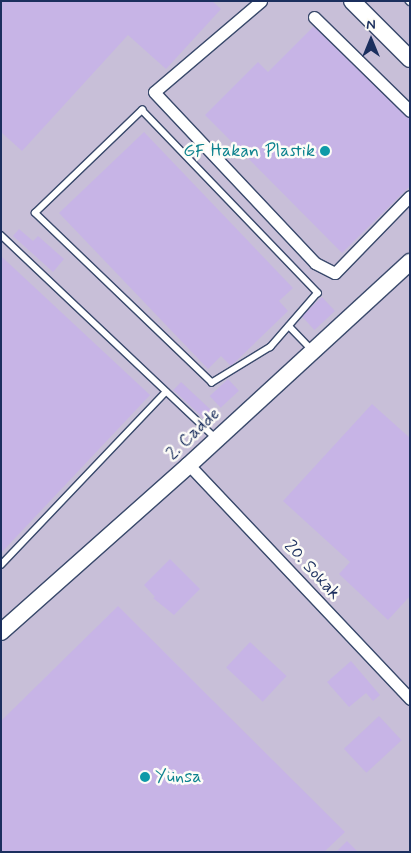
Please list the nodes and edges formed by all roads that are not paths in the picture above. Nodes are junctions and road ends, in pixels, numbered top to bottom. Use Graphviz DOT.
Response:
graph roads {
  1 [pos="261,1"];
  2 [pos="352,1"];
  3 [pos="314,17"];
  4 [pos="410,58"];
  5 [pos="410,111"];
  6 [pos="410,196"];
  7 [pos="1,235"];
  8 [pos="410,262"];
  9 [pos="289,326"];
  10 [pos="313,351"];
  11 [pos="166,392"];
  12 [pos="217,439"];
  13 [pos="189,465"];
  14 [pos="1,565"];
  15 [pos="1,632"];
  16 [pos="410,699"];
  1 -- 6 [label="street"];
  2 -- 4 [label="street"];
  3 -- 5 [label="street"];
  7 -- 11 [label="lane"];
  8 -- 10 [label="street, 2. Cadde"];
  9 -- 9 [label="lane"];
  9 -- 10 [label="lane"];
  10 -- 12 [label="street, 2. Cadde"];
  11 -- 12 [label="lane"];
  11 -- 14 [label="lane"];
  12 -- 13 [label="street, 2. Cadde"];
  13 -- 15 [label="street, 2. Cadde"];
  13 -- 16 [label="street, 20. Sokak"];
}
